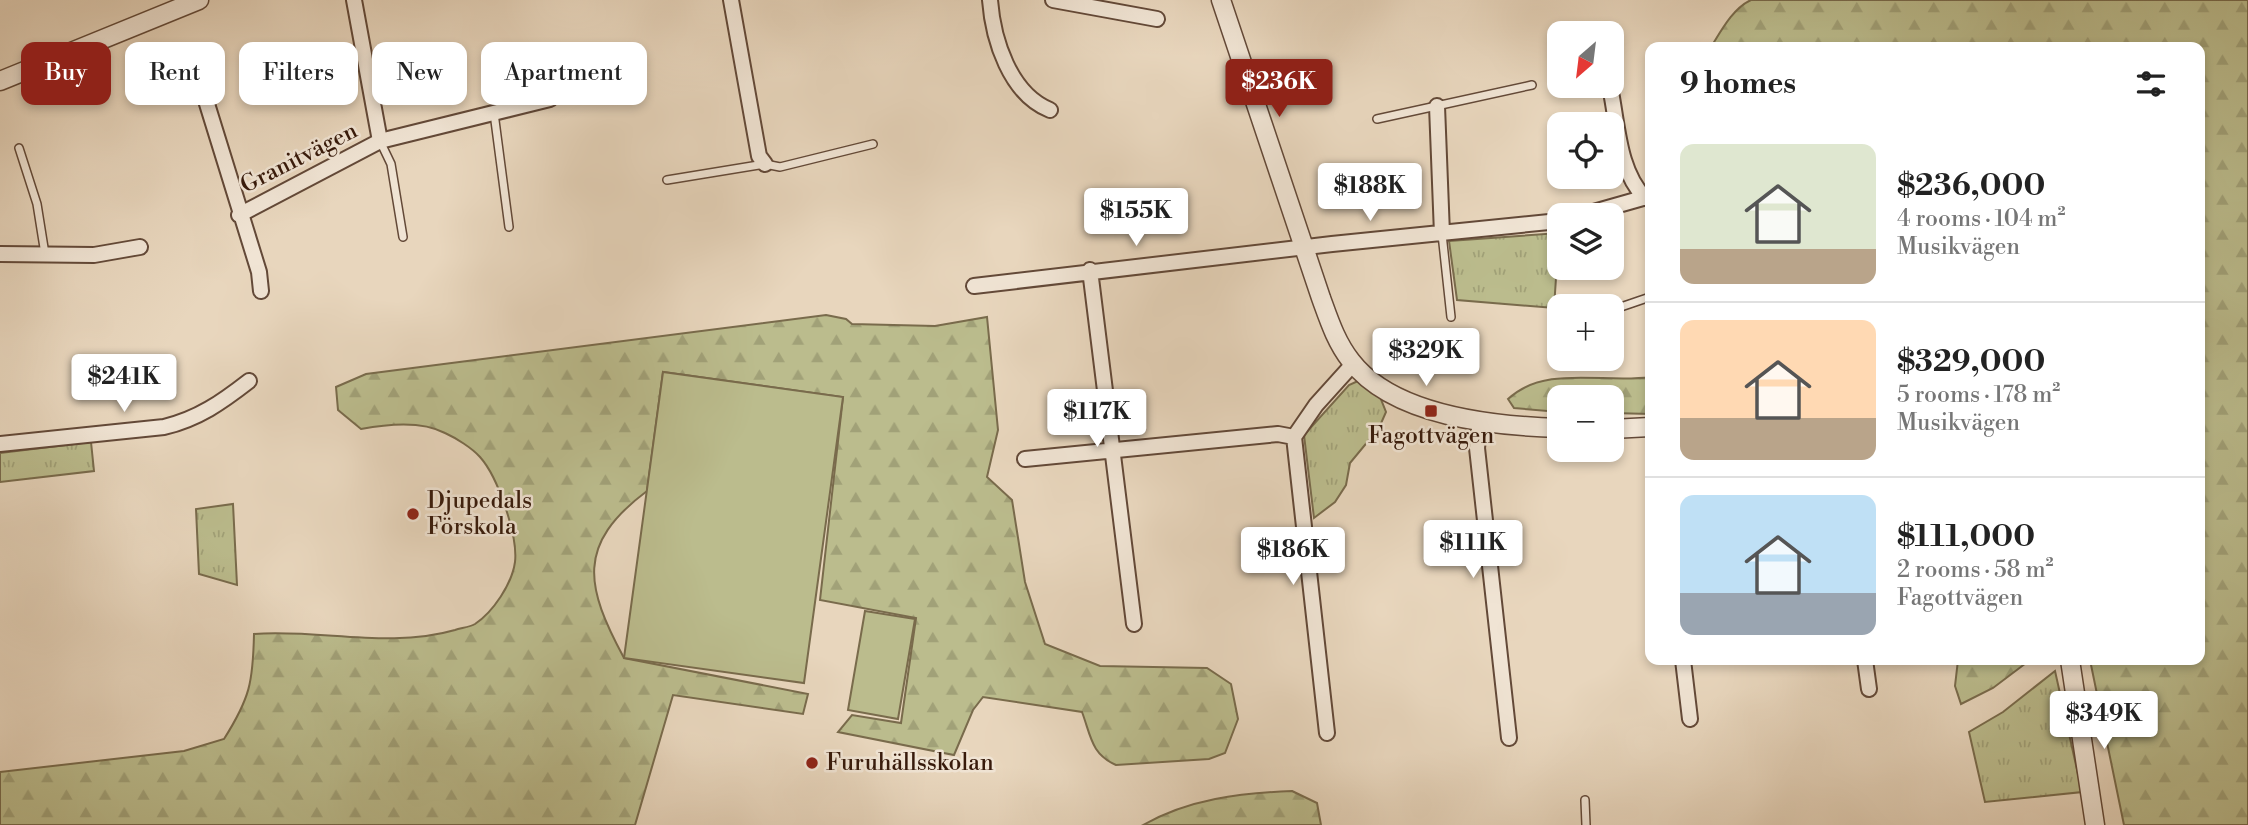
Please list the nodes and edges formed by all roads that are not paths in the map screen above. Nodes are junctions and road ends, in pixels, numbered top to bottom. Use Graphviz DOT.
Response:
graph roads {
  1 [pos="199,0"];
  2 [pos="354,0"];
  3 [pos="731,0"];
  4 [pos="990,0"];
  5 [pos="1053,0"];
  6 [pos="1221,0"];
  7 [pos="1157,19"];
  8 [pos="0,81"];
  9 [pos="1532,85"];
  10 [pos="1612,98"];
  11 [pos="207,105"];
  12 [pos="519,105"];
  13 [pos="1437,106"];
  14 [pos="494,110"];
  15 [pos="1049,110"];
  16 [pos="1377,119"];
  17 [pos="380,141"];
  18 [pos="873,144"];
  19 [pos="19,148"];
  20 [pos="765,164"];
  21 [pos="667,180"];
  22 [pos="1645,196"];
  23 [pos="1645,201"];
  24 [pos="1624,206"];
  25 [pos="239,215"];
  26 [pos="1547,222"];
  27 [pos="509,227"];
  28 [pos="1442,234"];
  29 [pos="403,236"];
  30 [pos="140,247"];
  31 [pos="1302,248"];
  32 [pos="0,254"];
  33 [pos="45,254"];
  34 [pos="1090,270"];
  35 [pos="975,286"];
  36 [pos="261,291"];
  37 [pos="1645,300"];
  38 [pos="1624,306"];
  39 [pos="1451,317"];
  40 [pos="1353,364"];
  41 [pos="249,381"];
  42 [pos="1480,420"];
  43 [pos="1547,427"];
  44 [pos="1645,427"];
  45 [pos="1624,428"];
  46 [pos="1294,437"];
  47 [pos="0,444"];
  48 [pos="1114,448"];
  49 [pos="1025,459"];
  50 [pos="1134,624"];
  51 [pos="1684,665"];
  52 [pos="1866,665"];
  53 [pos="2071,665"];
  54 [pos="1869,689"];
  55 [pos="1690,719"];
  56 [pos="1327,733"];
  57 [pos="1509,738"];
  58 [pos="1585,800"];
  59 [pos="1587,825"];
  60 [pos="2095,825"];
  1 -- 8 [label="street"];
  2 -- 17 [label="street, Granitvägen"];
  3 -- 20 [label="street"];
  4 -- 15 [label="street"];
  5 -- 7 [label="street"];
  6 -- 31 [label="street"];
  9 -- 13 [label="lane"];
  10 -- 22 [label="street"];
  11 -- 25 [label="street, Granitvägen"];
  12 -- 14 [label="street, Granitvägen"];
  13 -- 16 [label="lane"];
  13 -- 28 [label="street"];
  14 -- 17 [label="street, Granitvägen"];
  14 -- 27 [label="lane"];
  17 -- 25 [label="street, Granitvägen"];
  17 -- 29 [label="lane"];
  18 -- 20 [label="lane"];
  19 -- 33 [label="lane"];
  20 -- 21 [label="lane"];
  23 -- 24 [label="street"];
  25 -- 36 [label="street, Granitvägen"];
  26 -- 28 [label="street"];
  28 -- 31 [label="street"];
  28 -- 39 [label="lane"];
  30 -- 33 [label="street"];
  31 -- 34 [label="street"];
  31 -- 40 [label="street"];
  32 -- 33 [label="street"];
  34 -- 35 [label="street"];
  34 -- 48 [label="street"];
  37 -- 38 [label="lane"];
  40 -- 42 [label="street"];
  40 -- 46 [label="street"];
  41 -- 47 [label="street"];
  42 -- 43 [label="street"];
  42 -- 57 [label="street"];
  44 -- 45 [label="street"];
  46 -- 48 [label="street"];
  46 -- 56 [label="street"];
  48 -- 49 [label="street"];
  48 -- 50 [label="street"];
  51 -- 55 [label="street"];
  52 -- 54 [label="street"];
  53 -- 60 [label="street"];
  58 -- 59 [label="lane"];
}
